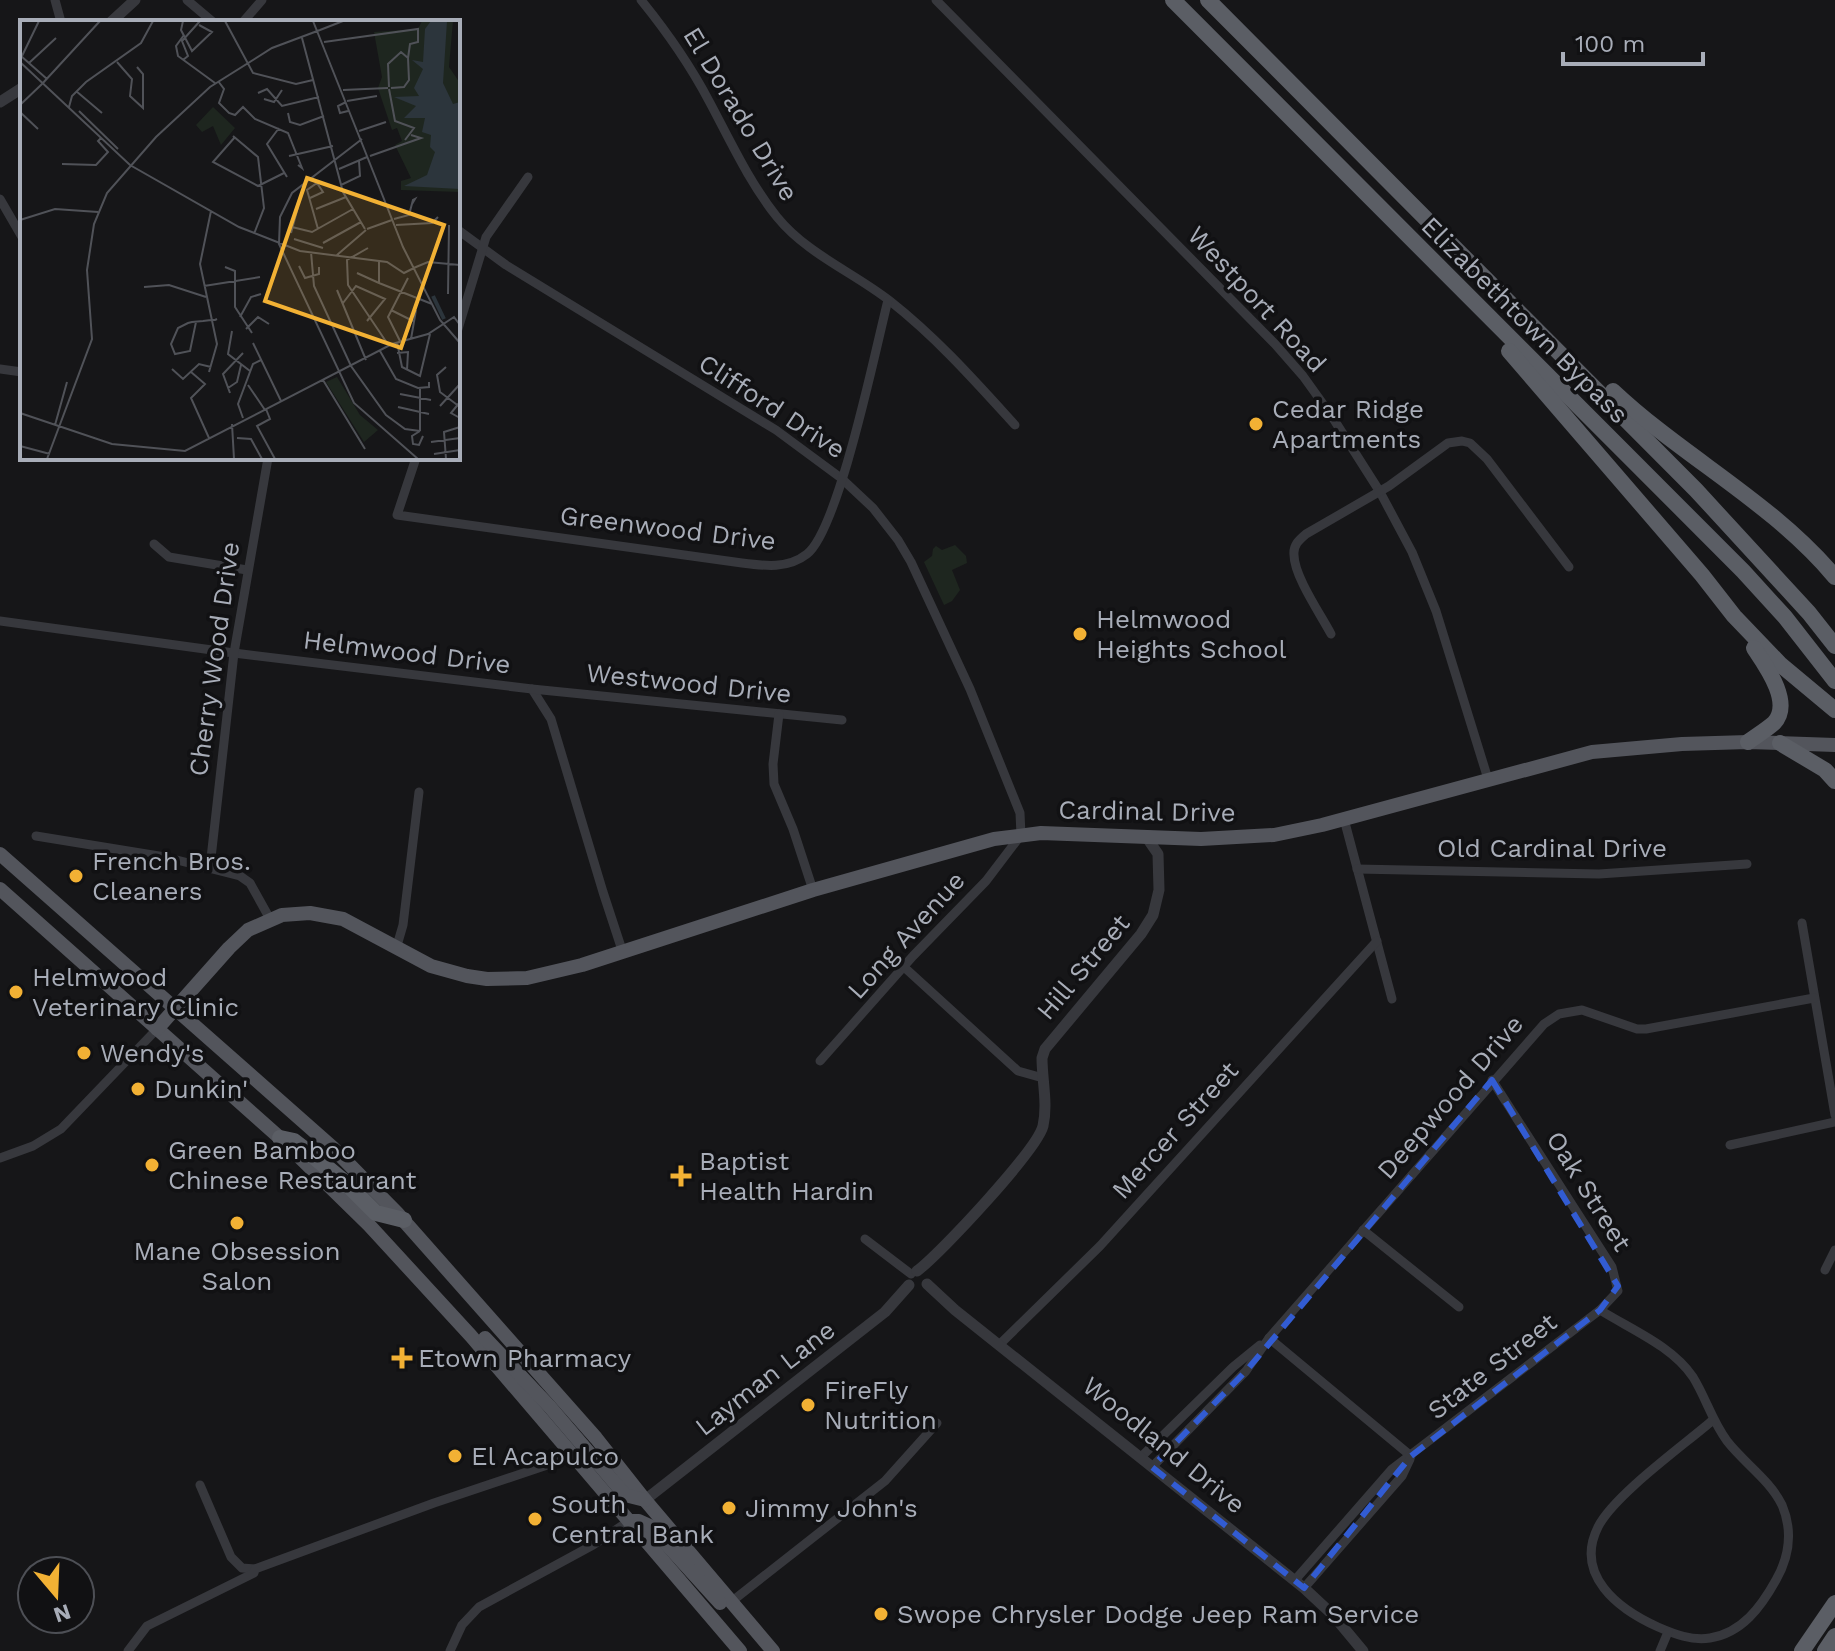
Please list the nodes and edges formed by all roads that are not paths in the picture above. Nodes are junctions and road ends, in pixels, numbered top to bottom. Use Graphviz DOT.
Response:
graph roads {
  1 [pos="55,0"];
  2 [pos="135,0"];
  3 [pos="187,0"];
  4 [pos="262,0"];
  5 [pos="641,0"];
  6 [pos="936,0"];
  7 [pos="1173,0"];
  8 [pos="1208,0"];
  9 [pos="60,20"];
  10 [pos="113,20"];
  11 [pos="211,20"];
  12 [pos="245,20"];
  13 [pos="20,89"];
  14 [pos="0,102"];
  15 [pos="528,177"];
  16 [pos="0,199"];
  17 [pos="1436,229"];
  18 [pos="460,232"];
  19 [pos="20,234"];
  20 [pos="484,251"];
  21 [pos="1451,279"];
  22 [pos="888,300"];
  23 [pos="460,323"];
  24 [pos="0,369"];
  25 [pos="20,372"];
  26 [pos="1015,425"];
  27 [pos="268,460"];
  28 [pos="415,460"];
  29 [pos="841,478"];
  30 [pos="1380,492"];
  31 [pos="154,544"];
  32 [pos="1569,567"];
  33 [pos="247,570"];
  34 [pos="1834,575"];
  35 [pos="1734,616"];
  36 [pos="0,621"];
  37 [pos="1331,634"];
  38 [pos="1835,646"];
  39 [pos="234,653"];
  40 [pos="1835,681"];
  41 [pos="532,689"];
  42 [pos="1831,707"];
  43 [pos="779,714"];
  44 [pos="842,720"];
  45 [pos="1748,742"];
  46 [pos="1780,743"];
  47 [pos="1835,745"];
  48 [pos="1488,779"];
  49 [pos="1835,781"];
  50 [pos="419,792"];
  51 [pos="1344,819"];
  52 [pos="1021,835"];
  53 [pos="36,836"];
  54 [pos="1147,838"];
  55 [pos="0,854"];
  56 [pos="1747,864"];
  57 [pos="210,867"];
  58 [pos="1357,869"];
  59 [pos="0,889"];
  60 [pos="813,890"];
  61 [pos="270,919"];
  62 [pos="1802,923"];
  63 [pos="1377,941"];
  64 [pos="396,949"];
  65 [pos="623,953"];
  66 [pos="904,967"];
  67 [pos="1814,998"];
  68 [pos="1392,999"];
  69 [pos="175,1010"];
  70 [pos="157,1029"];
  71 [pos="820,1061"];
  72 [pos="1043,1078"];
  73 [pos="1492,1080"];
  74 [pos="1835,1115"];
  75 [pos="1835,1122"];
  76 [pos="280,1138"];
  77 [pos="1730,1145"];
  78 [pos="0,1158"];
  79 [pos="404,1220"];
  80 [pos="1363,1230"];
  81 [pos="865,1239"];
  82 [pos="1835,1250"];
  83 [pos="1825,1270"];
  84 [pos="912,1277"];
  85 [pos="424,1284"];
  86 [pos="927,1284"];
  87 [pos="1459,1307"];
  88 [pos="1600,1310"];
  89 [pos="1269,1338"];
  90 [pos="1000,1344"];
  91 [pos="521,1353"];
  92 [pos="1713,1420"];
  93 [pos="937,1423"];
  94 [pos="574,1456"];
  95 [pos="1411,1456"];
  96 [pos="1141,1457"];
  97 [pos="1152,1467"];
  98 [pos="200,1485"];
  99 [pos="645,1500"];
  100 [pos="629,1521"];
  101 [pos="255,1569"];
  102 [pos="1300,1584"];
  103 [pos="731,1602"];
  104 [pos="1835,1603"];
  105 [pos="1668,1632"];
  106 [pos="1835,1636"];
  107 [pos="128,1651"];
  108 [pos="450,1651"];
  109 [pos="740,1651"];
  110 [pos="763,1651"];
  111 [pos="773,1651"];
  112 [pos="1363,1651"];
  113 [pos="1660,1651"];
  114 [pos="1802,1651"];
  115 [pos="1825,1651"];
  1 -- 9 [label="street"];
  2 -- 10 [label="street"];
  3 -- 11 [label="street"];
  4 -- 12 [label="street"];
  5 -- 22 [label="street, El Dorado Drive"];
  6 -- 30 [label="street, Westport Road"];
  7 -- 21 [label="highway, Elizabethtown Bypass"];
  8 -- 17 [label="highway, Elizabethtown Bypass"];
  13 -- 14 [label="street"];
  15 -- 20 [label="street"];
  16 -- 19 [label="street"];
  17 -- 34 [label="highway"];
  17 -- 38 [label="highway, Elizabethtown Bypass"];
  18 -- 20 [label="street, Clifford Drive"];
  20 -- 23 [label="street"];
  20 -- 29 [label="street, Clifford Drive"];
  21 -- 35 [label="highway"];
  21 -- 40 [label="highway, Elizabethtown Bypass"];
  22 -- 26 [label="street, El Dorado Drive"];
  22 -- 29 [label="street, Greenwood Drive"];
  24 -- 25 [label="street"];
  27 -- 33 [label="street, Cherry Wood Drive"];
  28 -- 29 [label="street, Greenwood Drive"];
  29 -- 52 [label="street, Clifford Drive"];
  30 -- 32 [label="street"];
  30 -- 37 [label="street"];
  30 -- 48 [label="street, Westport Road"];
  31 -- 33 [label="street"];
  33 -- 39 [label="street, Cherry Wood Drive"];
  35 -- 42 [label="highway"];
  35 -- 45 [label="highway"];
  36 -- 39 [label="street, Helmwood Drive"];
  39 -- 41 [label="street, Helmwood Drive"];
  39 -- 57 [label="street, Cherry Wood Drive"];
  41 -- 43 [label="street, Westwood Drive"];
  41 -- 65 [label="street, Helmwood Drive"];
  43 -- 44 [label="street, Westwood Drive"];
  43 -- 60 [label="street"];
  45 -- 46 [label="main road, Cardinal Drive"];
  45 -- 48 [label="main road, Cardinal Drive"];
  46 -- 47 [label="main road, Cardinal Drive"];
  46 -- 49 [label="highway"];
  48 -- 51 [label="main road, Cardinal Drive"];
  50 -- 64 [label="street"];
  51 -- 54 [label="main road, Cardinal Drive"];
  51 -- 58 [label="street"];
  52 -- 54 [label="main road, Cardinal Drive"];
  52 -- 60 [label="main road, Cardinal Drive"];
  52 -- 66 [label="street, Long Avenue"];
  53 -- 57 [label="street"];
  54 -- 72 [label="street, Hill Street"];
  55 -- 69 [label="main road"];
  56 -- 58 [label="street, Old Cardinal Drive"];
  57 -- 61 [label="street"];
  58 -- 63 [label="street"];
  59 -- 70 [label="main road"];
  60 -- 65 [label="main road, Cardinal Drive"];
  61 -- 64 [label="main road"];
  61 -- 69 [label="main road"];
  62 -- 67 [label="street"];
  63 -- 68 [label="street"];
  63 -- 90 [label="street, Mercer Street"];
  64 -- 65 [label="main road, Cardinal Drive"];
  66 -- 71 [label="street, Long Avenue"];
  66 -- 72 [label="street"];
  67 -- 73 [label="street, Deepwood Drive"];
  67 -- 74 [label="street"];
  69 -- 70 [label="main road"];
  69 -- 79 [label="main road"];
  70 -- 76 [label="main road"];
  70 -- 78 [label="street"];
  72 -- 84 [label="street, Hill Street"];
  73 -- 80 [label="street, Deepwood Drive"];
  73 -- 88 [label="street, Oak Street"];
  75 -- 77 [label="street"];
  76 -- 79 [label="highway"];
  76 -- 85 [label="main road"];
  79 -- 91 [label="main road"];
  80 -- 87 [label="street"];
  80 -- 89 [label="street, Deepwood Drive"];
  81 -- 84 [label="street"];
  82 -- 83 [label="street"];
  84 -- 99 [label="street, Layman Lane"];
  85 -- 91 [label="main road"];
  85 -- 94 [label="main road"];
  85 -- 99 [label="main road"];
  86 -- 90 [label="street, Woodland Drive"];
  88 -- 92 [label="street"];
  88 -- 95 [label="street, State Street"];
  89 -- 95 [label="street"];
  89 -- 96 [label="street, Deepwood Drive"];
  89 -- 97 [label="street, Deepwood Drive"];
  90 -- 96 [label="street, Woodland Drive"];
  91 -- 99 [label="main road"];
  92 -- 105 [label="street"];
  92 -- 105 [label="street"];
  93 -- 103 [label="street"];
  94 -- 100 [label="main road"];
  94 -- 101 [label="street"];
  95 -- 102 [label="street, State Street"];
  96 -- 97 [label="street, Woodland Drive"];
  97 -- 102 [label="street, Woodland Drive"];
  98 -- 101 [label="street"];
  99 -- 103 [label="main road"];
  100 -- 108 [label="street"];
  100 -- 109 [label="main road"];
  100 -- 110 [label="main road"];
  101 -- 107 [label="street"];
  102 -- 112 [label="street, Woodland Drive"];
  103 -- 111 [label="main road"];
  104 -- 114 [label="highway"];
  105 -- 113 [label="street"];
  106 -- 115 [label="highway"];
}
